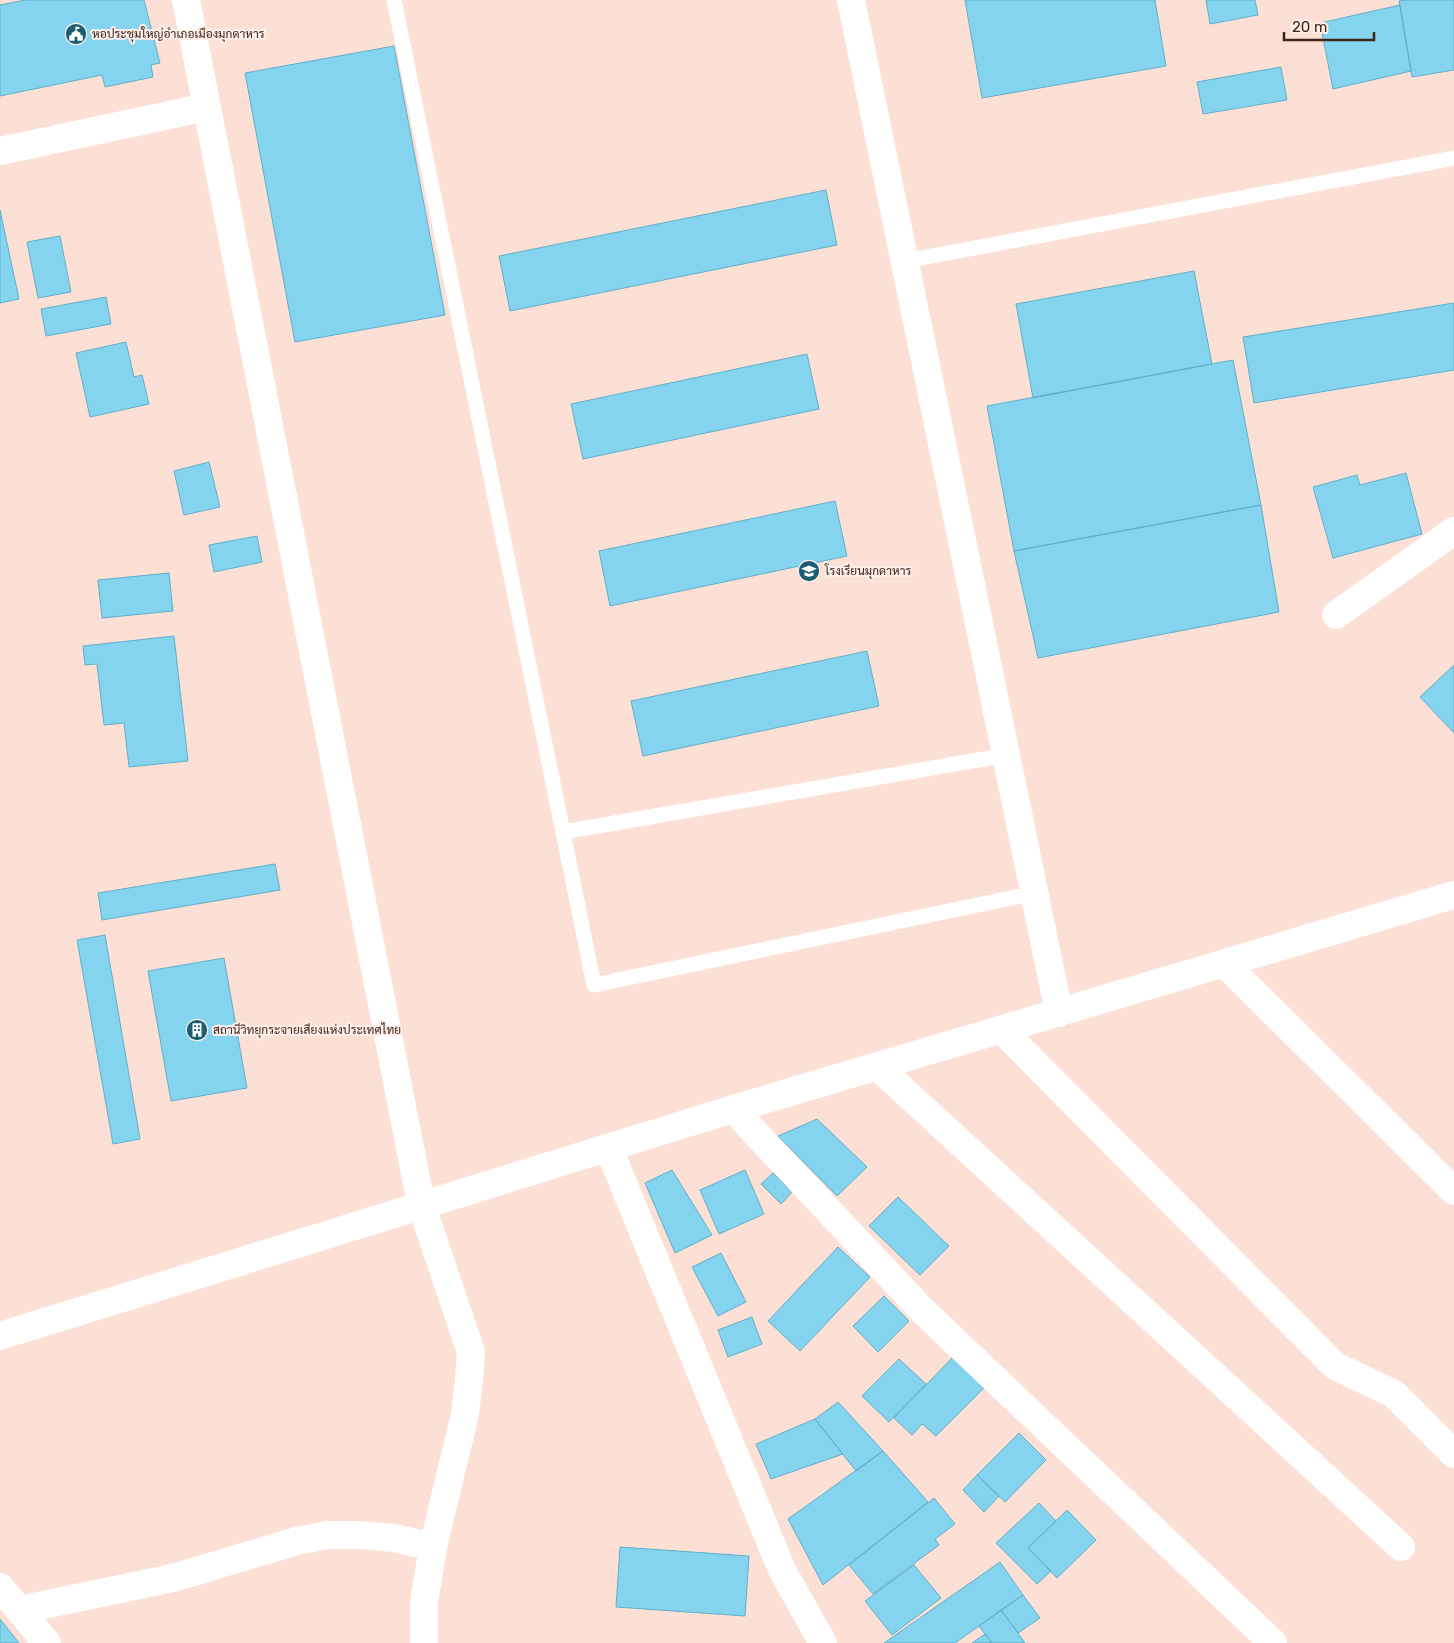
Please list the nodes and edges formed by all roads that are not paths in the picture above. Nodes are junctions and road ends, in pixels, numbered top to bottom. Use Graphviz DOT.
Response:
graph roads {
  1 [pos="186,0"];
  2 [pos="394,0"];
  3 [pos="851,0"];
  4 [pos="207,108"];
  5 [pos="0,152"];
  6 [pos="1454,158"];
  7 [pos="905,261"];
  8 [pos="1454,531"];
  9 [pos="1336,615"];
  10 [pos="1007,755"];
  11 [pos="562,832"];
  12 [pos="1035,893"];
  13 [pos="1454,895"];
  14 [pos="1224,964"];
  15 [pos="1059,1013"];
  16 [pos="1002,1030"];
  17 [pos="878,1067"];
  18 [pos="733,1109"];
  19 [pos="609,1148"];
  20 [pos="1454,1192"];
  21 [pos="421,1204"];
  22 [pos="0,1336"];
  23 [pos="1454,1454"];
  24 [pos="432,1547"];
  25 [pos="1401,1547"];
  26 [pos="0,1587"];
  27 [pos="19,1610"];
  28 [pos="46,1643"];
  29 [pos="424,1643"];
  30 [pos="823,1643"];
  31 [pos="1273,1643"];
  1 -- 4 [label="street"];
  2 -- 11 [label="lane"];
  3 -- 7 [label="street"];
  4 -- 5 [label="street"];
  4 -- 21 [label="street"];
  6 -- 7 [label="lane"];
  7 -- 10 [label="street"];
  8 -- 9 [label="street"];
  10 -- 11 [label="lane"];
  10 -- 12 [label="street"];
  11 -- 12 [label="lane"];
  12 -- 15 [label="street"];
  13 -- 14 [label="street"];
  14 -- 15 [label="street"];
  14 -- 20 [label="street"];
  15 -- 16 [label="street"];
  16 -- 17 [label="street"];
  16 -- 23 [label="street"];
  17 -- 18 [label="street"];
  17 -- 25 [label="street"];
  18 -- 19 [label="street"];
  18 -- 31 [label="street"];
  19 -- 21 [label="street"];
  19 -- 30 [label="street"];
  21 -- 22 [label="street"];
  21 -- 24 [label="street"];
  24 -- 27 [label="street"];
  24 -- 29 [label="street"];
  26 -- 27 [label="street"];
  27 -- 28 [label="street"];
}
